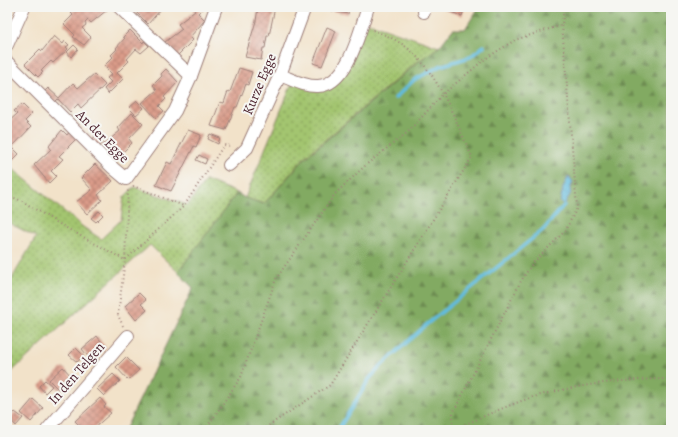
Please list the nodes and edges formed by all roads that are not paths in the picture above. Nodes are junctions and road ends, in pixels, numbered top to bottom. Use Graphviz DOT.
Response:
graph roads {
  1 [pos="24,7"];
  2 [pos="119,7"];
  3 [pos="216,7"];
  4 [pos="305,7"];
  5 [pos="368,7"];
  6 [pos="7,46"];
  7 [pos="7,62"];
  8 [pos="280,75"];
  9 [pos="191,76"];
  10 [pos="229,165"];
  11 [pos="128,336"];
  12 [pos="46,430"];
  1 -- 6 [label="street"];
  2 -- 9 [label="street"];
  3 -- 9 [label="street, An der Egge"];
  4 -- 8 [label="street, Kurze Egge"];
  5 -- 8 [label="street"];
  7 -- 9 [label="street, An der Egge"];
  8 -- 10 [label="street, Kurze Egge"];
  11 -- 12 [label="street, In den Telgen"];
}
